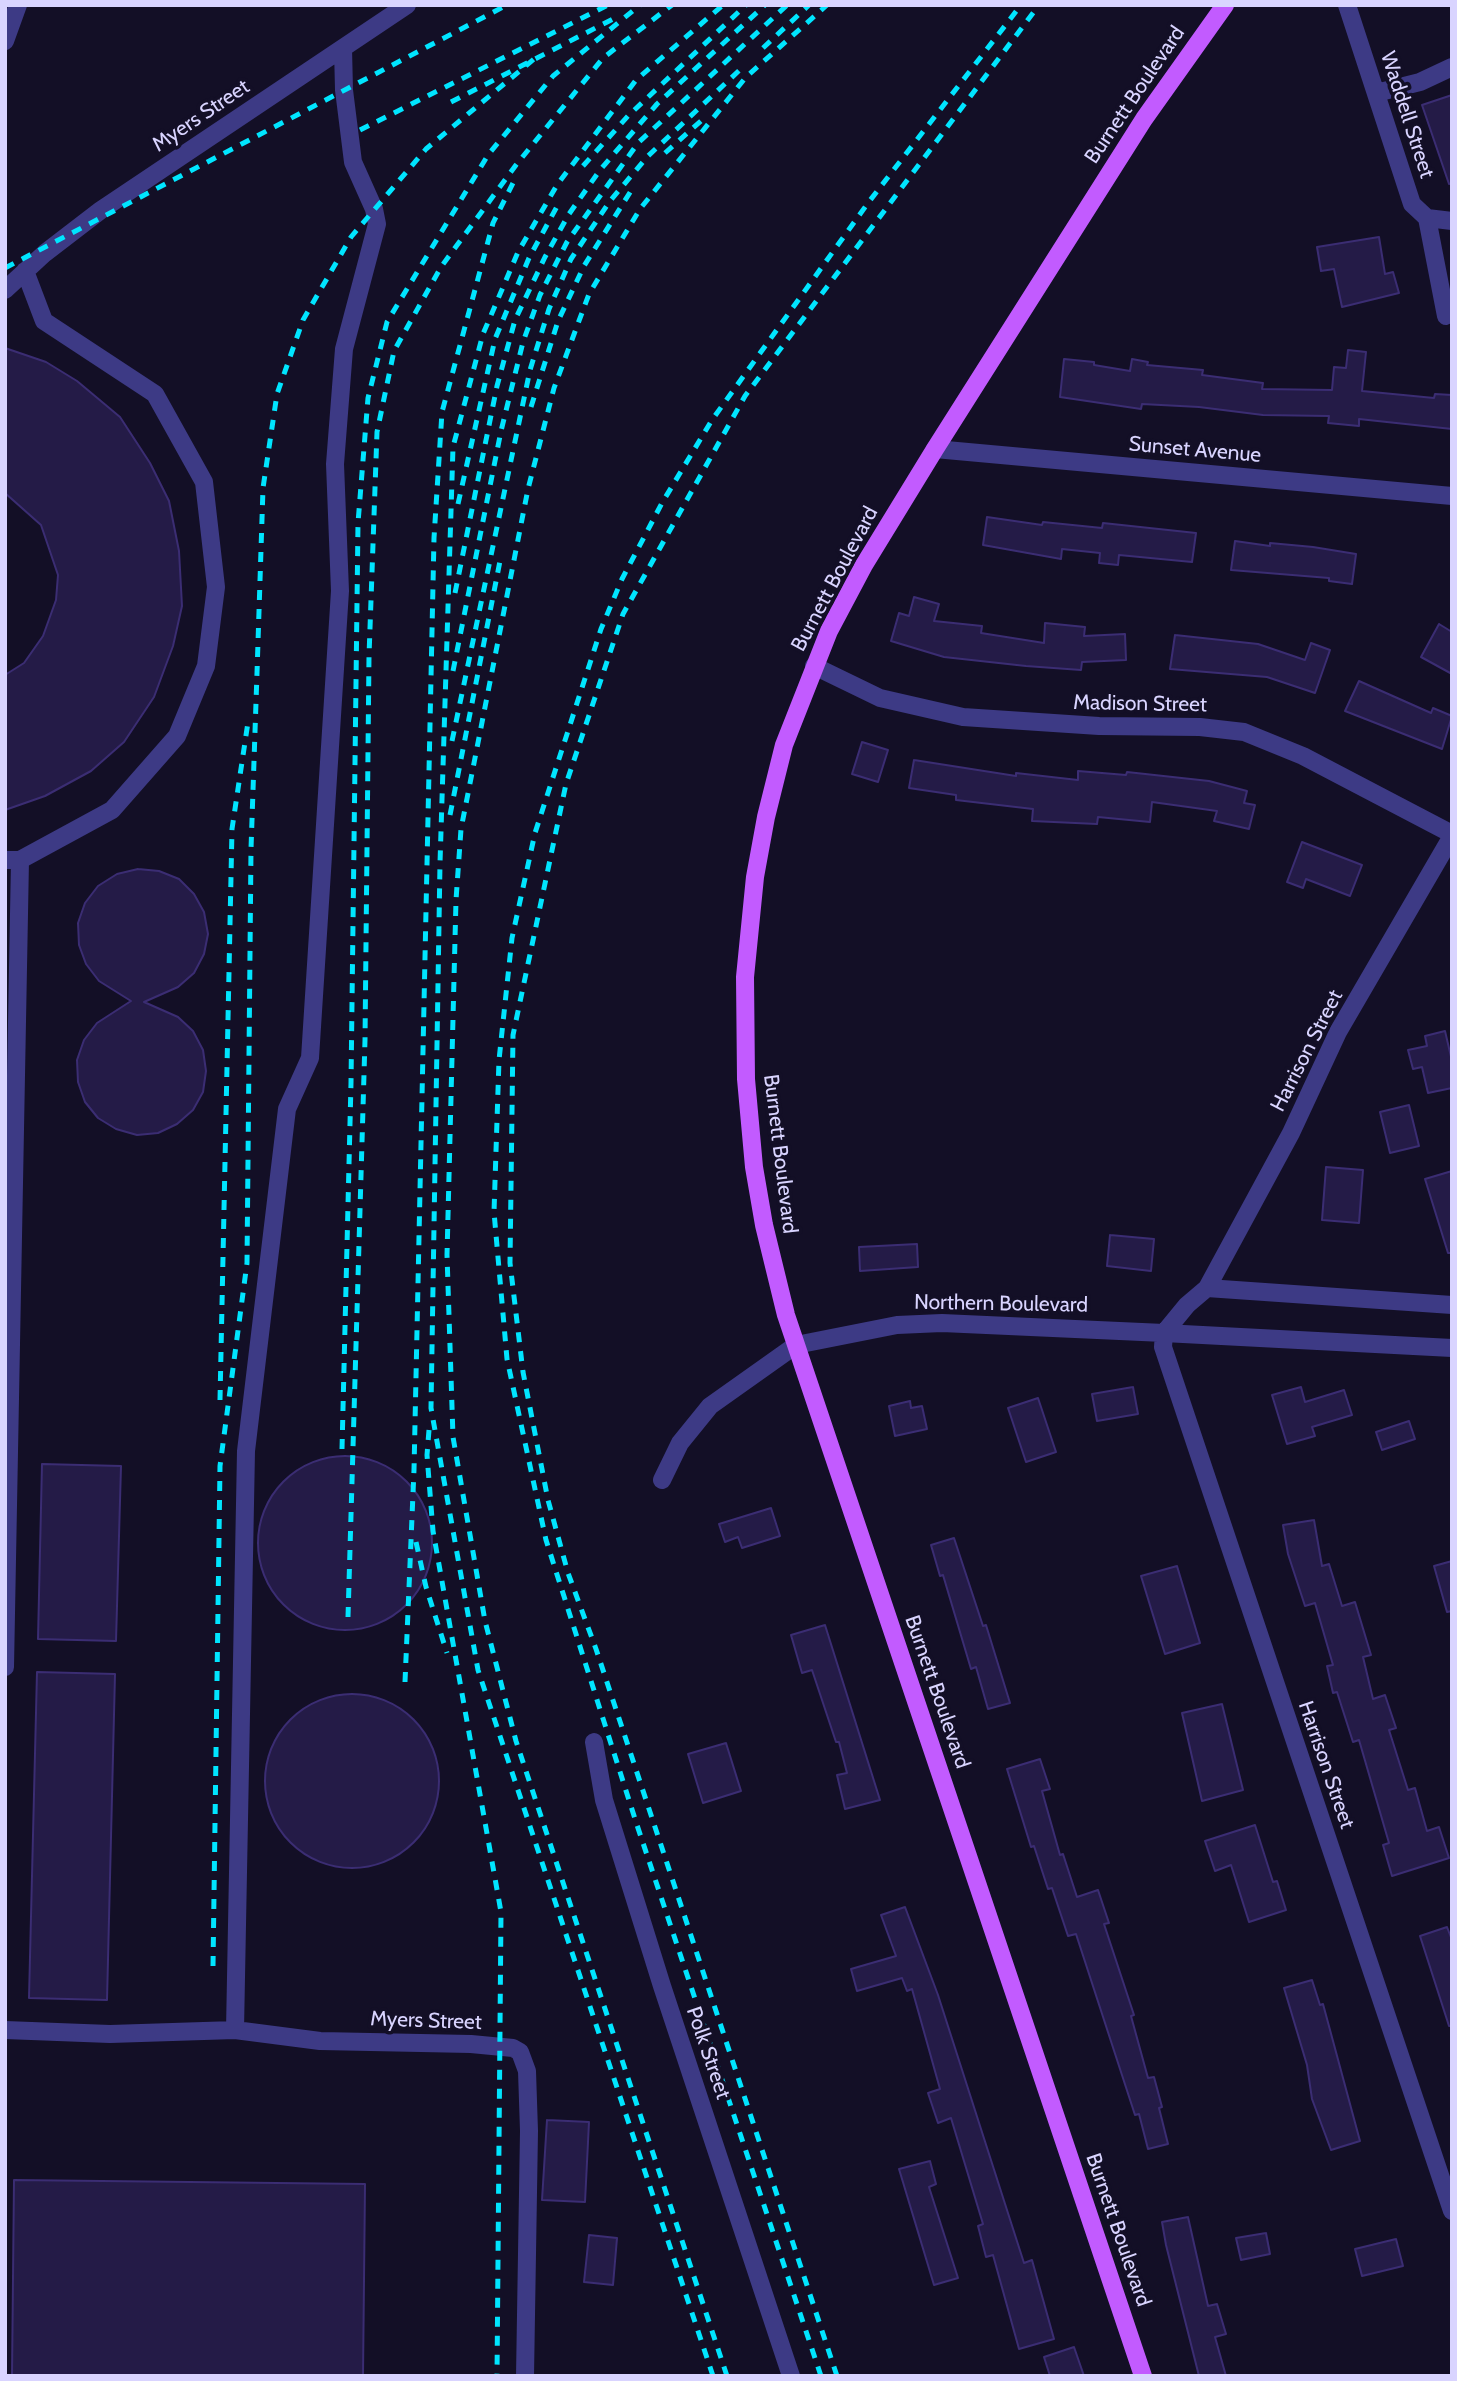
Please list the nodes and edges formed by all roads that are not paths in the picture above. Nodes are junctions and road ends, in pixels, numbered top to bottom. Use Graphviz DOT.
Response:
graph roads {
  1 [pos="18,5"];
  2 [pos="407,5"];
  3 [pos="1225,5"];
  4 [pos="1346,5"];
  5 [pos="5,41"];
  6 [pos="343,48"];
  7 [pos="1452,67"];
  8 [pos="1376,93"];
  9 [pos="1427,218"];
  10 [pos="1452,221"];
  11 [pos="25,271"];
  12 [pos="5,280"];
  13 [pos="5,290"];
  14 [pos="1446,316"];
  15 [pos="935,449"];
  16 [pos="1452,496"];
  17 [pos="814,666"];
  18 [pos="1452,835"];
  19 [pos="13,860"];
  20 [pos="1207,1288"];
  21 [pos="1452,1305"];
  22 [pos="1164,1333"];
  23 [pos="796,1345"];
  24 [pos="1452,1348"];
  25 [pos="8,1367"];
  26 [pos="662,1480"];
  27 [pos="5,1667"];
  28 [pos="594,1742"];
  29 [pos="5,2030"];
  30 [pos="235,2030"];
  31 [pos="1452,2211"];
  32 [pos="525,2376"];
  33 [pos="791,2376"];
  34 [pos="1143,2376"];
  1 -- 5 [label="street"];
  2 -- 6 [label="street, Myers Street"];
  3 -- 15 [label="main road, Burnett Boulevard"];
  4 -- 8 [label="street, Waddell Street"];
  6 -- 11 [label="street, Myers Street"];
  6 -- 30 [label="street"];
  7 -- 8 [label="street"];
  8 -- 9 [label="street, Waddell Street"];
  9 -- 10 [label="street"];
  9 -- 14 [label="street, Waddell Street"];
  11 -- 12 [label="street"];
  11 -- 13 [label="street"];
  11 -- 19 [label="street"];
  15 -- 16 [label="street, Sunset Avenue"];
  15 -- 17 [label="main road, Burnett Boulevard"];
  17 -- 18 [label="street, Madison Street"];
  17 -- 23 [label="main road, Burnett Boulevard"];
  18 -- 20 [label="street, Harrison Street"];
  19 -- 25 [label="street"];
  20 -- 21 [label="street"];
  20 -- 22 [label="street"];
  22 -- 23 [label="street, Northern Boulevard"];
  22 -- 24 [label="street, Northern Boulevard"];
  22 -- 31 [label="street, Harrison Street"];
  23 -- 26 [label="street"];
  23 -- 34 [label="main road, Burnett Boulevard"];
  25 -- 27 [label="street"];
  28 -- 33 [label="street, Polk Street"];
  29 -- 30 [label="street, Myers Street"];
  30 -- 32 [label="street, Myers Street"];
}
